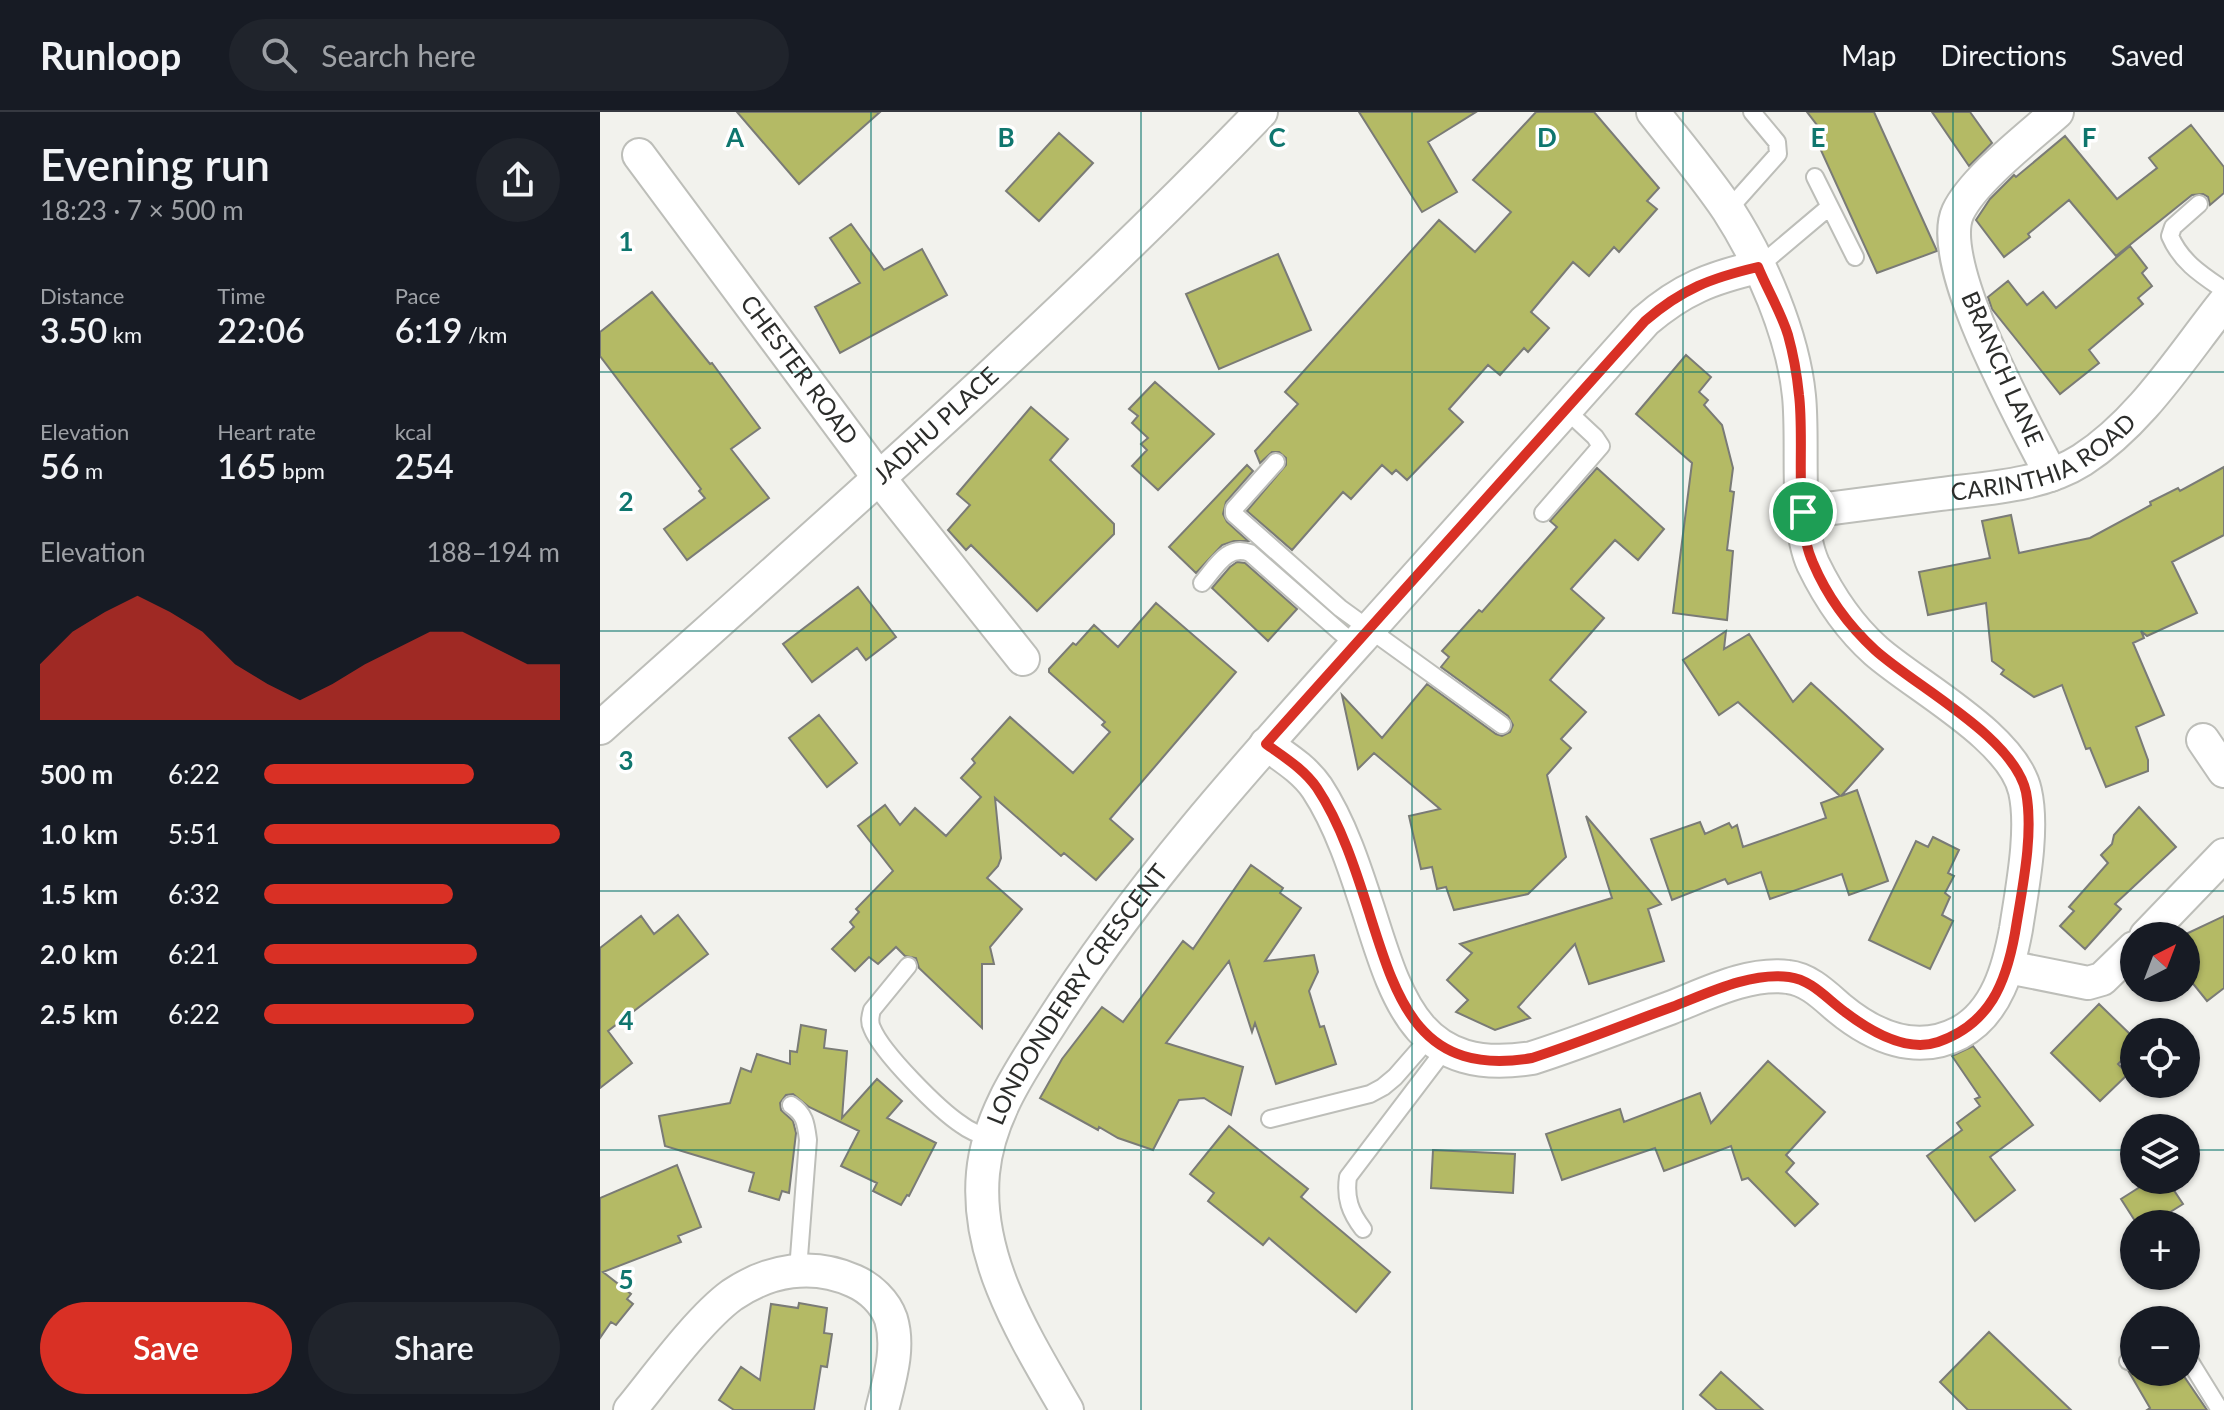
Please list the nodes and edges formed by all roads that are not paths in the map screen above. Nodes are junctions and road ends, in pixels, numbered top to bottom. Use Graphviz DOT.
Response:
graph roads {
  1 [pos="1261,112"];
  2 [pos="1653,112"];
  3 [pos="1752,112"];
  4 [pos="2057,112"];
  5 [pos="639,155"];
  6 [pos="1815,177"];
  7 [pos="2199,204"];
  8 [pos="1828,208"];
  9 [pos="1728,210"];
  10 [pos="1855,257"];
  11 [pos="1758,267"];
  12 [pos="2224,290"];
  13 [pos="2224,303"];
  14 [pos="1566,410"];
  15 [pos="1276,462"];
  16 [pos="2051,475"];
  17 [pos="879,478"];
  18 [pos="1803,512"];
  19 [pos="1543,513"];
  20 [pos="1202,583"];
  21 [pos="1363,636"];
  22 [pos="1023,659"];
  23 [pos="1502,725"];
  24 [pos="600,728"];
  25 [pos="2203,740"];
  26 [pos="1266,744"];
  27 [pos="2224,771"];
  28 [pos="2224,855"];
  29 [pos="2159,922"];
  30 [pos="2120,962"];
  31 [pos="908,966"];
  32 [pos="2008,967"];
  33 [pos="1438,1042"];
  34 [pos="791,1105"];
  35 [pos="1270,1119"];
  36 [pos="991,1138"];
  37 [pos="1363,1229"];
  38 [pos="798,1270"];
  39 [pos="2200,1378"];
  40 [pos="630,1410"];
  41 [pos="882,1410"];
  42 [pos="1067,1410"];
  43 [pos="2220,1410"];
  1 -- 17 [label="street, JADHU PLACE"];
  2 -- 9 [label="street"];
  3 -- 9 [label="lane"];
  4 -- 16 [label="street, BRANCH LANE"];
  5 -- 17 [label="street, CHESTER ROAD"];
  6 -- 8 [label="lane"];
  7 -- 12 [label="lane"];
  8 -- 10 [label="lane"];
  8 -- 11 [label="lane"];
  9 -- 11 [label="street"];
  11 -- 14 [label="street, LONDONDERRY CRESCENT"];
  11 -- 18 [label="street"];
  13 -- 16 [label="street, CARINTHIA ROAD"];
  14 -- 19 [label="lane"];
  14 -- 21 [label="street, LONDONDERRY CRESCENT"];
  15 -- 21 [label="lane"];
  16 -- 18 [label="street, CARINTHIA ROAD"];
  17 -- 22 [label="street, CHESTER ROAD"];
  17 -- 24 [label="street, JADHU PLACE"];
  18 -- 32 [label="street"];
  20 -- 21 [label="lane"];
  21 -- 23 [label="lane"];
  21 -- 26 [label="street, LONDONDERRY CRESCENT"];
  25 -- 27 [label="street"];
  26 -- 33 [label="street"];
  26 -- 36 [label="street, LONDONDERRY CRESCENT"];
  28 -- 29 [label="street"];
  30 -- 32 [label="street"];
  31 -- 36 [label="lane"];
  32 -- 33 [label="street"];
  33 -- 35 [label="lane"];
  33 -- 37 [label="lane"];
  34 -- 38 [label="lane"];
  36 -- 42 [label="street, LONDONDERRY CRESCENT"];
  38 -- 40 [label="street"];
  38 -- 41 [label="street"];
  39 -- 43 [label="lane"];
}
